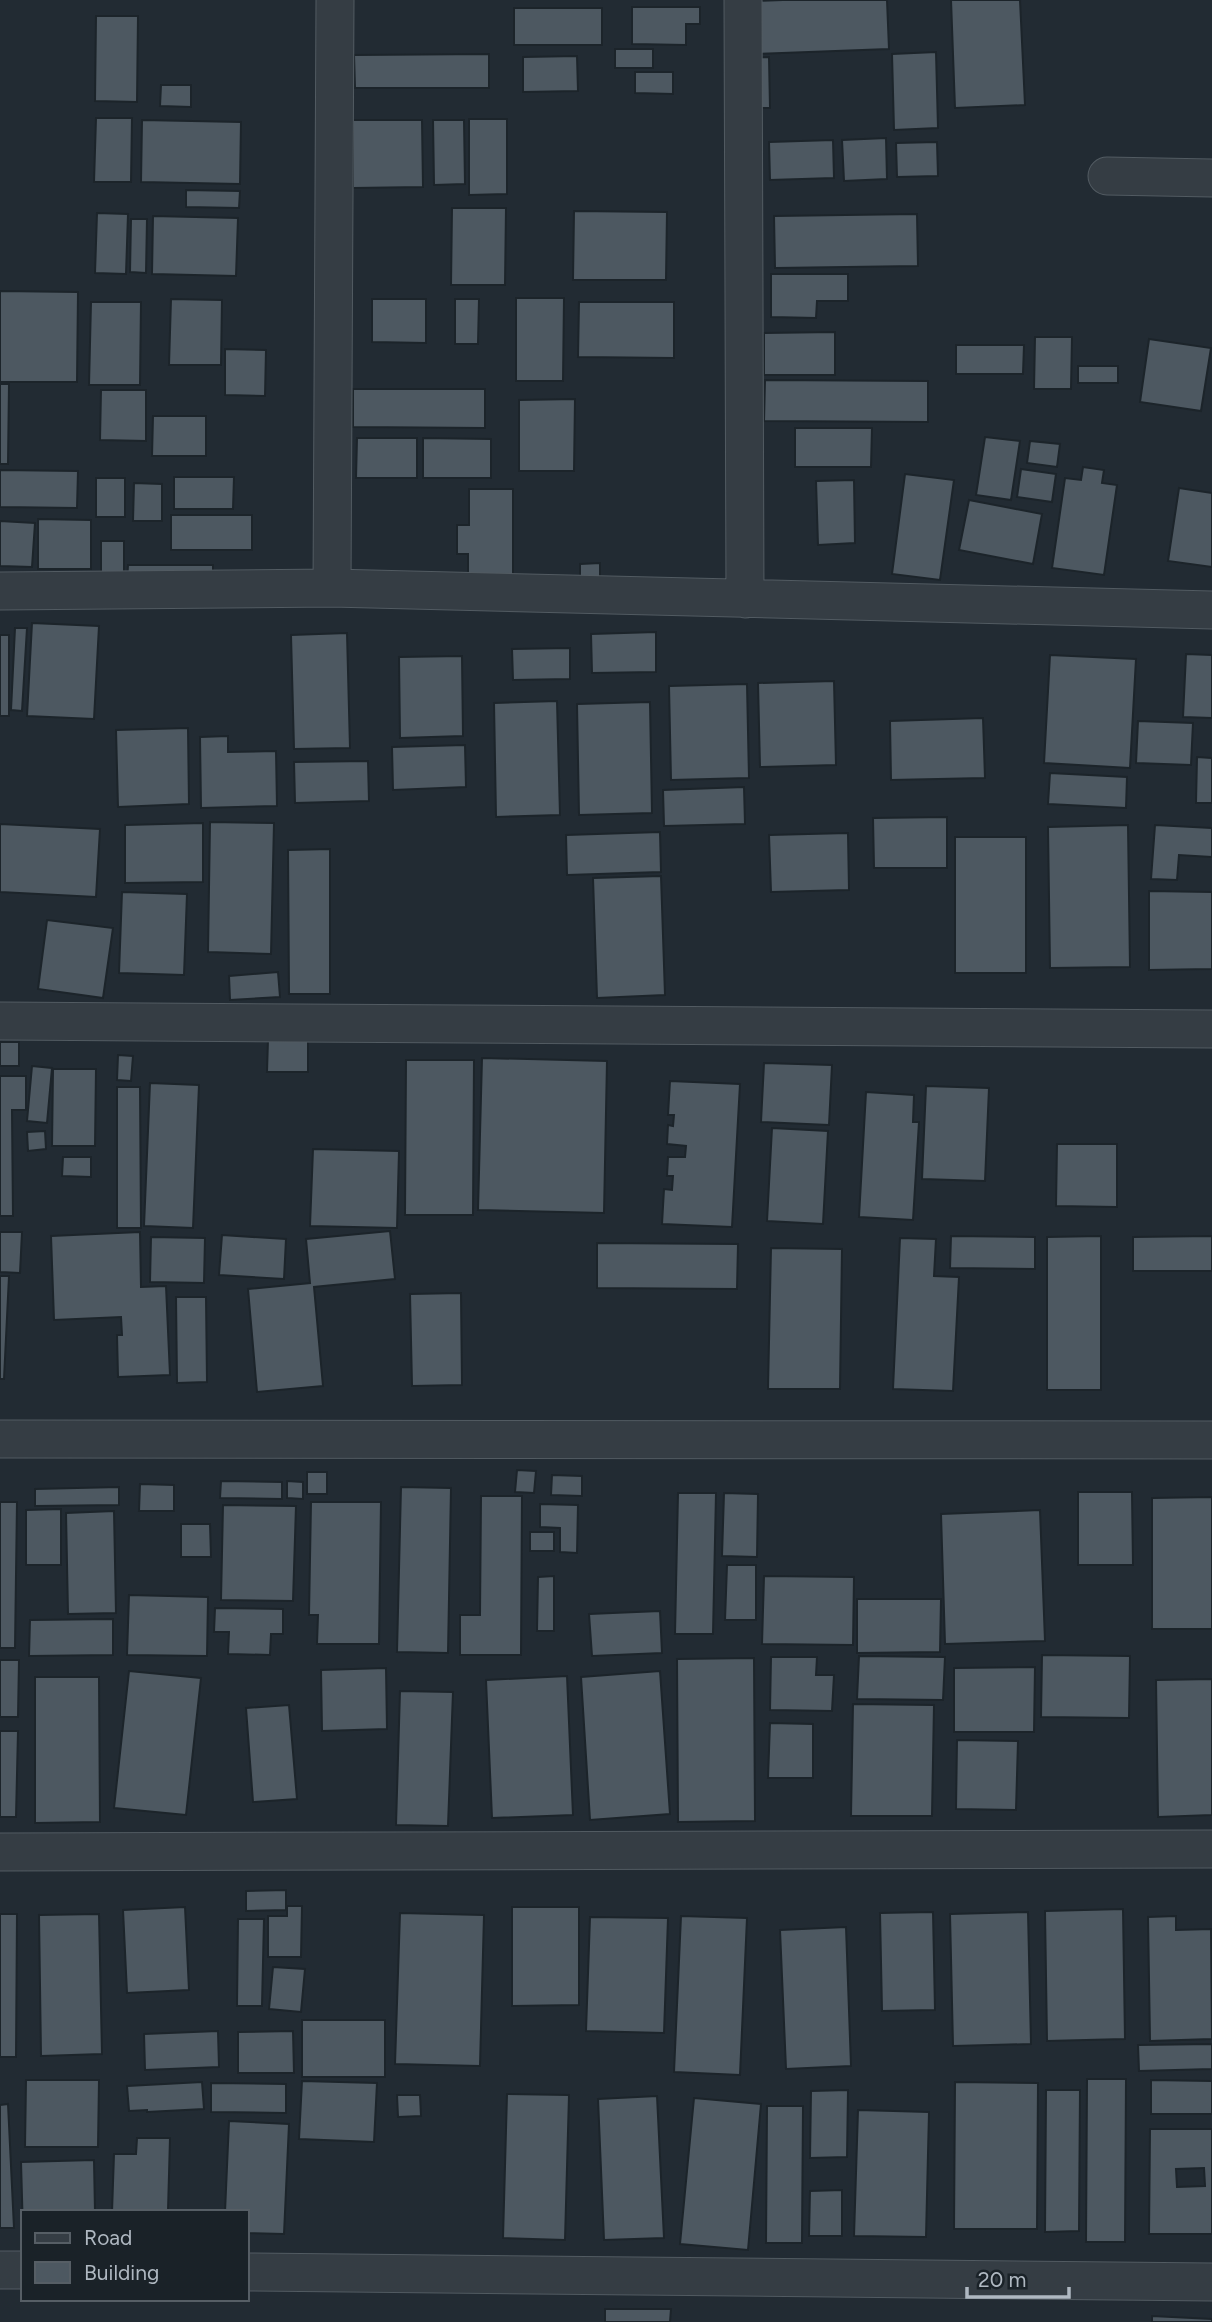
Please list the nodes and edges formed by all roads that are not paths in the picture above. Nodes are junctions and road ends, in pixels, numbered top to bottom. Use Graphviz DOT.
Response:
graph roads {
  1 [pos="335,0"];
  2 [pos="743,0"];
  3 [pos="1107,176"];
  4 [pos="1212,178"];
  5 [pos="332,588"];
  6 [pos="0,591"];
  7 [pos="745,599"];
  8 [pos="1212,610"];
  9 [pos="0,1021"];
  10 [pos="1212,1029"];
  11 [pos="0,1439"];
  12 [pos="1212,1440"];
  13 [pos="1212,1849"];
  14 [pos="0,1852"];
  15 [pos="0,2270"];
  16 [pos="21,2270"];
  17 [pos="248,2272"];
  18 [pos="1212,2282"];
  1 -- 5 [label="street"];
  2 -- 7 [label="street"];
  3 -- 4 [label="street"];
  5 -- 6 [label="street"];
  5 -- 7 [label="street"];
  7 -- 8 [label="street"];
  9 -- 10 [label="street"];
  11 -- 12 [label="street"];
  13 -- 14 [label="street"];
  15 -- 16 [label="street"];
  17 -- 18 [label="street"];
}
